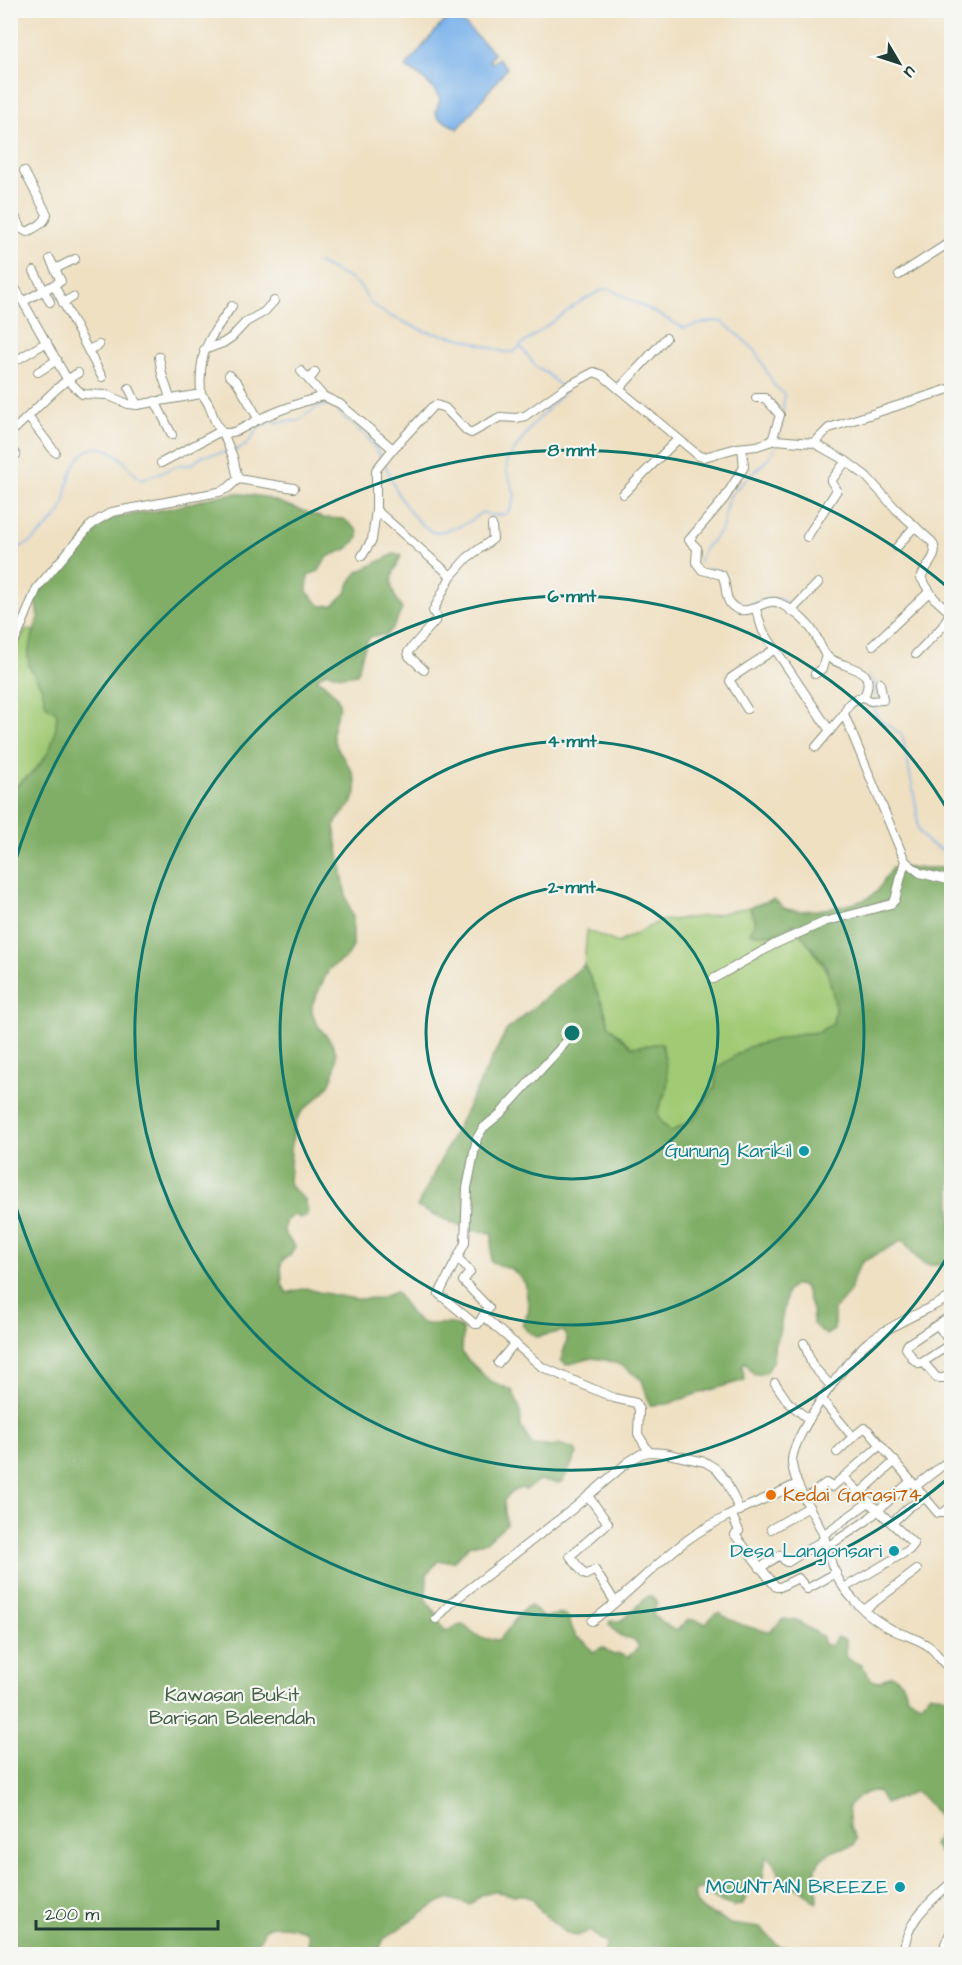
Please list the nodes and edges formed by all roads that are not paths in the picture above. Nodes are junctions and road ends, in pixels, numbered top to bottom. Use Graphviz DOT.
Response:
graph roads {
  1 [pos="24,171"];
  2 [pos="10,208"];
  3 [pos="951,241"];
  4 [pos="50,259"];
  5 [pos="75,259"];
  6 [pos="55,269"];
  7 [pos="34,272"];
  8 [pos="899,275"];
  9 [pos="10,279"];
  10 [pos="54,285"];
  11 [pos="44,291"];
  12 [pos="74,297"];
  13 [pos="24,301"];
  14 [pos="274,301"];
  15 [pos="50,302"];
  16 [pos="63,303"];
  17 [pos="232,306"];
  18 [pos="82,315"];
  19 [pos="72,320"];
  20 [pos="666,338"];
  21 [pos="46,342"];
  22 [pos="99,345"];
  23 [pos="204,350"];
  24 [pos="88,351"];
  25 [pos="159,357"];
  26 [pos="57,360"];
  27 [pos="10,364"];
  28 [pos="301,371"];
  29 [pos="38,372"];
  30 [pos="315,372"];
  31 [pos="78,373"];
  32 [pos="229,375"];
  33 [pos="102,377"];
  34 [pos="67,379"];
  35 [pos="309,380"];
  36 [pos="129,388"];
  37 [pos="619,388"];
  38 [pos="951,388"];
  39 [pos="201,394"];
  40 [pos="323,396"];
  41 [pos="170,398"];
  42 [pos="756,398"];
  43 [pos="155,401"];
  44 [pos="137,405"];
  45 [pos="29,418"];
  46 [pos="259,420"];
  47 [pos="222,432"];
  48 [pos="10,434"];
  49 [pos="172,435"];
  50 [pos="678,439"];
  51 [pos="777,440"];
  52 [pos="814,443"];
  53 [pos="742,448"];
  54 [pos="393,449"];
  55 [pos="54,452"];
  56 [pos="846,461"];
  57 [pos="161,463"];
  58 [pos="238,479"];
  59 [pos="294,488"];
  60 [pos="623,494"];
  61 [pos="376,510"];
  62 [pos="492,525"];
  63 [pos="915,526"];
  64 [pos="807,537"];
  65 [pos="897,547"];
  66 [pos="362,556"];
  67 [pos="451,576"];
  68 [pos="818,583"];
  69 [pos="928,592"];
  70 [pos="756,607"];
  71 [pos="794,609"];
  72 [pos="951,613"];
  73 [pos="873,645"];
  74 [pos="10,648"];
  75 [pos="775,649"];
  76 [pos="916,654"];
  77 [pos="826,655"];
  78 [pos="423,670"];
  79 [pos="815,674"];
  80 [pos="880,683"];
  81 [pos="867,699"];
  82 [pos="747,709"];
  83 [pos="844,714"];
  84 [pos="830,731"];
  85 [pos="816,747"];
  86 [pos="905,861"];
  87 [pos="951,881"];
  88 [pos="713,979"];
  89 [pos="565,1043"];
  90 [pos="459,1258"];
  91 [pos="951,1296"];
  92 [pos="951,1315"];
  93 [pos="483,1316"];
  94 [pos="938,1325"];
  95 [pos="515,1343"];
  96 [pos="804,1343"];
  97 [pos="951,1344"];
  98 [pos="498,1363"];
  99 [pos="924,1363"];
  100 [pos="951,1372"];
  101 [pos="775,1383"];
  102 [pos="831,1386"];
  103 [pos="822,1400"];
  104 [pos="809,1420"];
  105 [pos="853,1437"];
  106 [pos="877,1448"];
  107 [pos="649,1452"];
  108 [pos="837,1452"];
  109 [pos="951,1458"];
  110 [pos="895,1461"];
  111 [pos="845,1478"];
  112 [pos="797,1484"];
  113 [pos="913,1484"];
  114 [pos="859,1494"];
  115 [pos="588,1496"];
  116 [pos="925,1498"];
  117 [pos="805,1499"];
  118 [pos="869,1502"];
  119 [pos="951,1506"];
  120 [pos="809,1507"];
  121 [pos="879,1510"];
  122 [pos="740,1511"];
  123 [pos="732,1515"];
  124 [pos="849,1517"];
  125 [pos="892,1523"];
  126 [pos="857,1527"];
  127 [pos="771,1529"];
  128 [pos="825,1540"];
  129 [pos="760,1568"];
  130 [pos="917,1570"];
  131 [pos="836,1573"];
  132 [pos="844,1588"];
  133 [pos="615,1602"];
  134 [pos="864,1610"];
  135 [pos="436,1618"];
  136 [pos="592,1621"];
  137 [pos="951,1671"];
  138 [pos="951,1882"];
  139 [pos="951,1929"];
  140 [pos="904,1954"];
  141 [pos="947,1954"];
  1 -- 2 [label="street"];
  3 -- 8 [label="street"];
  4 -- 6 [label="street"];
  5 -- 6 [label="street"];
  6 -- 10 [label="street"];
  7 -- 11 [label="street"];
  9 -- 13 [label="street"];
  10 -- 11 [label="street"];
  10 -- 16 [label="street"];
  11 -- 13 [label="street"];
  11 -- 15 [label="street"];
  12 -- 16 [label="street"];
  13 -- 21 [label="street"];
  14 -- 23 [label="street"];
  16 -- 19 [label="street"];
  17 -- 23 [label="street"];
  18 -- 19 [label="street"];
  19 -- 24 [label="street"];
  20 -- 37 [label="street"];
  21 -- 26 [label="street"];
  21 -- 27 [label="street"];
  22 -- 24 [label="street"];
  23 -- 39 [label="street"];
  24 -- 33 [label="street"];
  25 -- 41 [label="street"];
  26 -- 29 [label="street"];
  26 -- 34 [label="street"];
  28 -- 35 [label="street"];
  30 -- 35 [label="street"];
  31 -- 34 [label="street"];
  32 -- 46 [label="street"];
  34 -- 44 [label="street"];
  34 -- 45 [label="street"];
  35 -- 40 [label="street"];
  36 -- 44 [label="street"];
  37 -- 50 [label="street"];
  37 -- 54 [label="street"];
  38 -- 52 [label="street"];
  39 -- 41 [label="street"];
  39 -- 47 [label="street"];
  40 -- 46 [label="street"];
  40 -- 54 [label="street"];
  41 -- 43 [label="street"];
  42 -- 51 [label="street"];
  43 -- 44 [label="street"];
  43 -- 49 [label="street"];
  45 -- 48 [label="street"];
  45 -- 55 [label="street"];
  46 -- 47 [label="street"];
  47 -- 57 [label="street"];
  47 -- 58 [label="street"];
  50 -- 53 [label="street"];
  50 -- 60 [label="street"];
  51 -- 52 [label="street"];
  51 -- 53 [label="street"];
  52 -- 56 [label="street"];
  53 -- 70 [label="street"];
  54 -- 61 [label="street"];
  56 -- 63 [label="street"];
  56 -- 64 [label="street"];
  58 -- 59 [label="street"];
  58 -- 74 [label="street"];
  61 -- 66 [label="street"];
  61 -- 67 [label="street"];
  62 -- 67 [label="street"];
  63 -- 65 [label="street"];
  63 -- 69 [label="street"];
  67 -- 78 [label="street"];
  68 -- 71 [label="street"];
  69 -- 72 [label="street"];
  69 -- 73 [label="street"];
  70 -- 71 [label="street"];
  70 -- 75 [label="street"];
  71 -- 77 [label="street"];
  72 -- 76 [label="street"];
  75 -- 82 [label="street"];
  75 -- 84 [label="street"];
  77 -- 79 [label="street"];
  77 -- 81 [label="street"];
  80 -- 81 [label="street"];
  81 -- 83 [label="street"];
  83 -- 84 [label="street"];
  83 -- 86 [label="street"];
  84 -- 85 [label="street"];
  86 -- 87 [label="street"];
  86 -- 88 [label="street"];
  89 -- 90 [label="street"];
  90 -- 93 [label="street"];
  90 -- 93 [label="street"];
  91 -- 102 [label="street"];
  92 -- 94 [label="street"];
  93 -- 95 [label="street"];
  94 -- 97 [label="street"];
  94 -- 99 [label="street"];
  95 -- 98 [label="street"];
  95 -- 107 [label="street"];
  96 -- 102 [label="street"];
  97 -- 99 [label="street"];
  99 -- 100 [label="street"];
  101 -- 104 [label="street"];
  102 -- 103 [label="street"];
  103 -- 104 [label="street"];
  103 -- 105 [label="street"];
  104 -- 112 [label="street"];
  105 -- 108 [label="street"];
  105 -- 110 [label="street"];
  106 -- 111 [label="street"];
  107 -- 115 [label="street"];
  107 -- 122 [label="street"];
  109 -- 113 [label="street"];
  110 -- 113 [label="street"];
  110 -- 114 [label="street"];
  111 -- 114 [label="street"];
  111 -- 117 [label="street"];
  112 -- 117 [label="street"];
  112 -- 122 [label="street"];
  113 -- 116 [label="street"];
  113 -- 121 [label="street"];
  114 -- 118 [label="street"];
  115 -- 133 [label="street"];
  115 -- 135 [label="street"];
  116 -- 119 [label="street"];
  116 -- 125 [label="street"];
  117 -- 120 [label="street"];
  118 -- 121 [label="street"];
  118 -- 124 [label="street"];
  120 -- 127 [label="street"];
  120 -- 128 [label="street"];
  121 -- 125 [label="street"];
  121 -- 126 [label="street"];
  122 -- 123 [label="street"];
  123 -- 129 [label="street"];
  123 -- 133 [label="street"];
  124 -- 126 [label="street"];
  124 -- 128 [label="street"];
  125 -- 132 [label="street"];
  126 -- 128 [label="street"];
  128 -- 129 [label="street"];
  128 -- 131 [label="street"];
  129 -- 131 [label="street"];
  130 -- 134 [label="street"];
  131 -- 132 [label="street"];
  132 -- 134 [label="street"];
  133 -- 136 [label="street"];
  134 -- 137 [label="street"];
  138 -- 140 [label="street"];
  139 -- 141 [label="street"];
}
